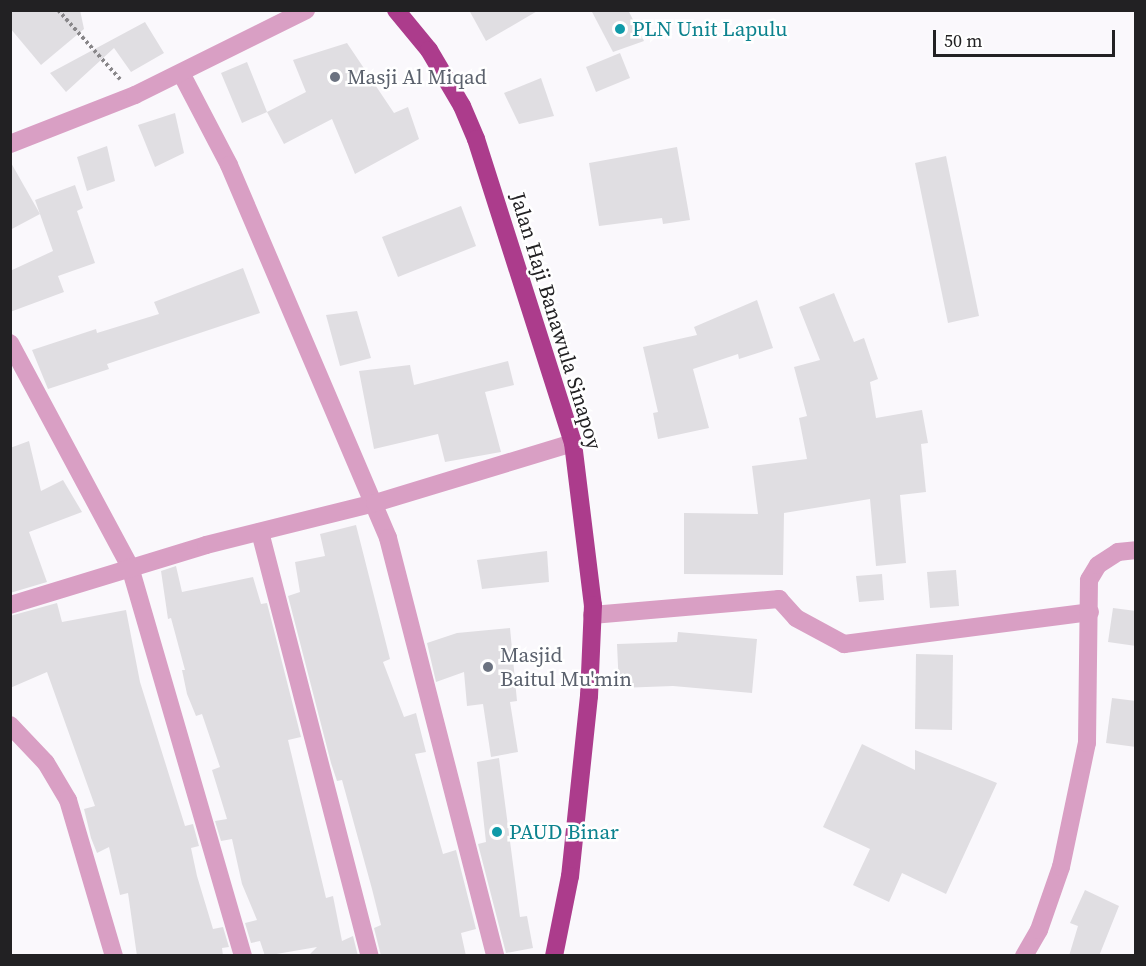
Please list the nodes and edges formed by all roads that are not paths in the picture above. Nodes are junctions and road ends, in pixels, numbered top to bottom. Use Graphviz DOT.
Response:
graph roads {
  1 [pos="306,10"];
  2 [pos="396,10"];
  3 [pos="181,73"];
  4 [pos="10,144"];
  5 [pos="10,343"];
  6 [pos="573,443"];
  7 [pos="375,503"];
  8 [pos="260,532"];
  9 [pos="1136,550"];
  10 [pos="130,567"];
  11 [pos="10,605"];
  12 [pos="1090,612"];
  13 [pos="592,615"];
  14 [pos="10,725"];
  15 [pos="114,956"];
  16 [pos="243,956"];
  17 [pos="370,956"];
  18 [pos="495,956"];
  19 [pos="554,956"];
  20 [pos="1024,956"];
  1 -- 3 [label="street"];
  2 -- 6 [label="highway, Jalan Haji Banawula Sinapoy"];
  3 -- 4 [label="street"];
  3 -- 7 [label="street"];
  5 -- 10 [label="street"];
  6 -- 7 [label="street"];
  6 -- 13 [label="highway, Jalan Haji Banawula Sinapoy"];
  7 -- 8 [label="street"];
  7 -- 18 [label="street"];
  8 -- 10 [label="street"];
  8 -- 17 [label="street"];
  9 -- 12 [label="street"];
  10 -- 11 [label="street"];
  10 -- 16 [label="street"];
  12 -- 13 [label="street"];
  12 -- 20 [label="street"];
  13 -- 19 [label="highway, Jalan Haji Banawula Sinapoy"];
  14 -- 15 [label="street"];
}
